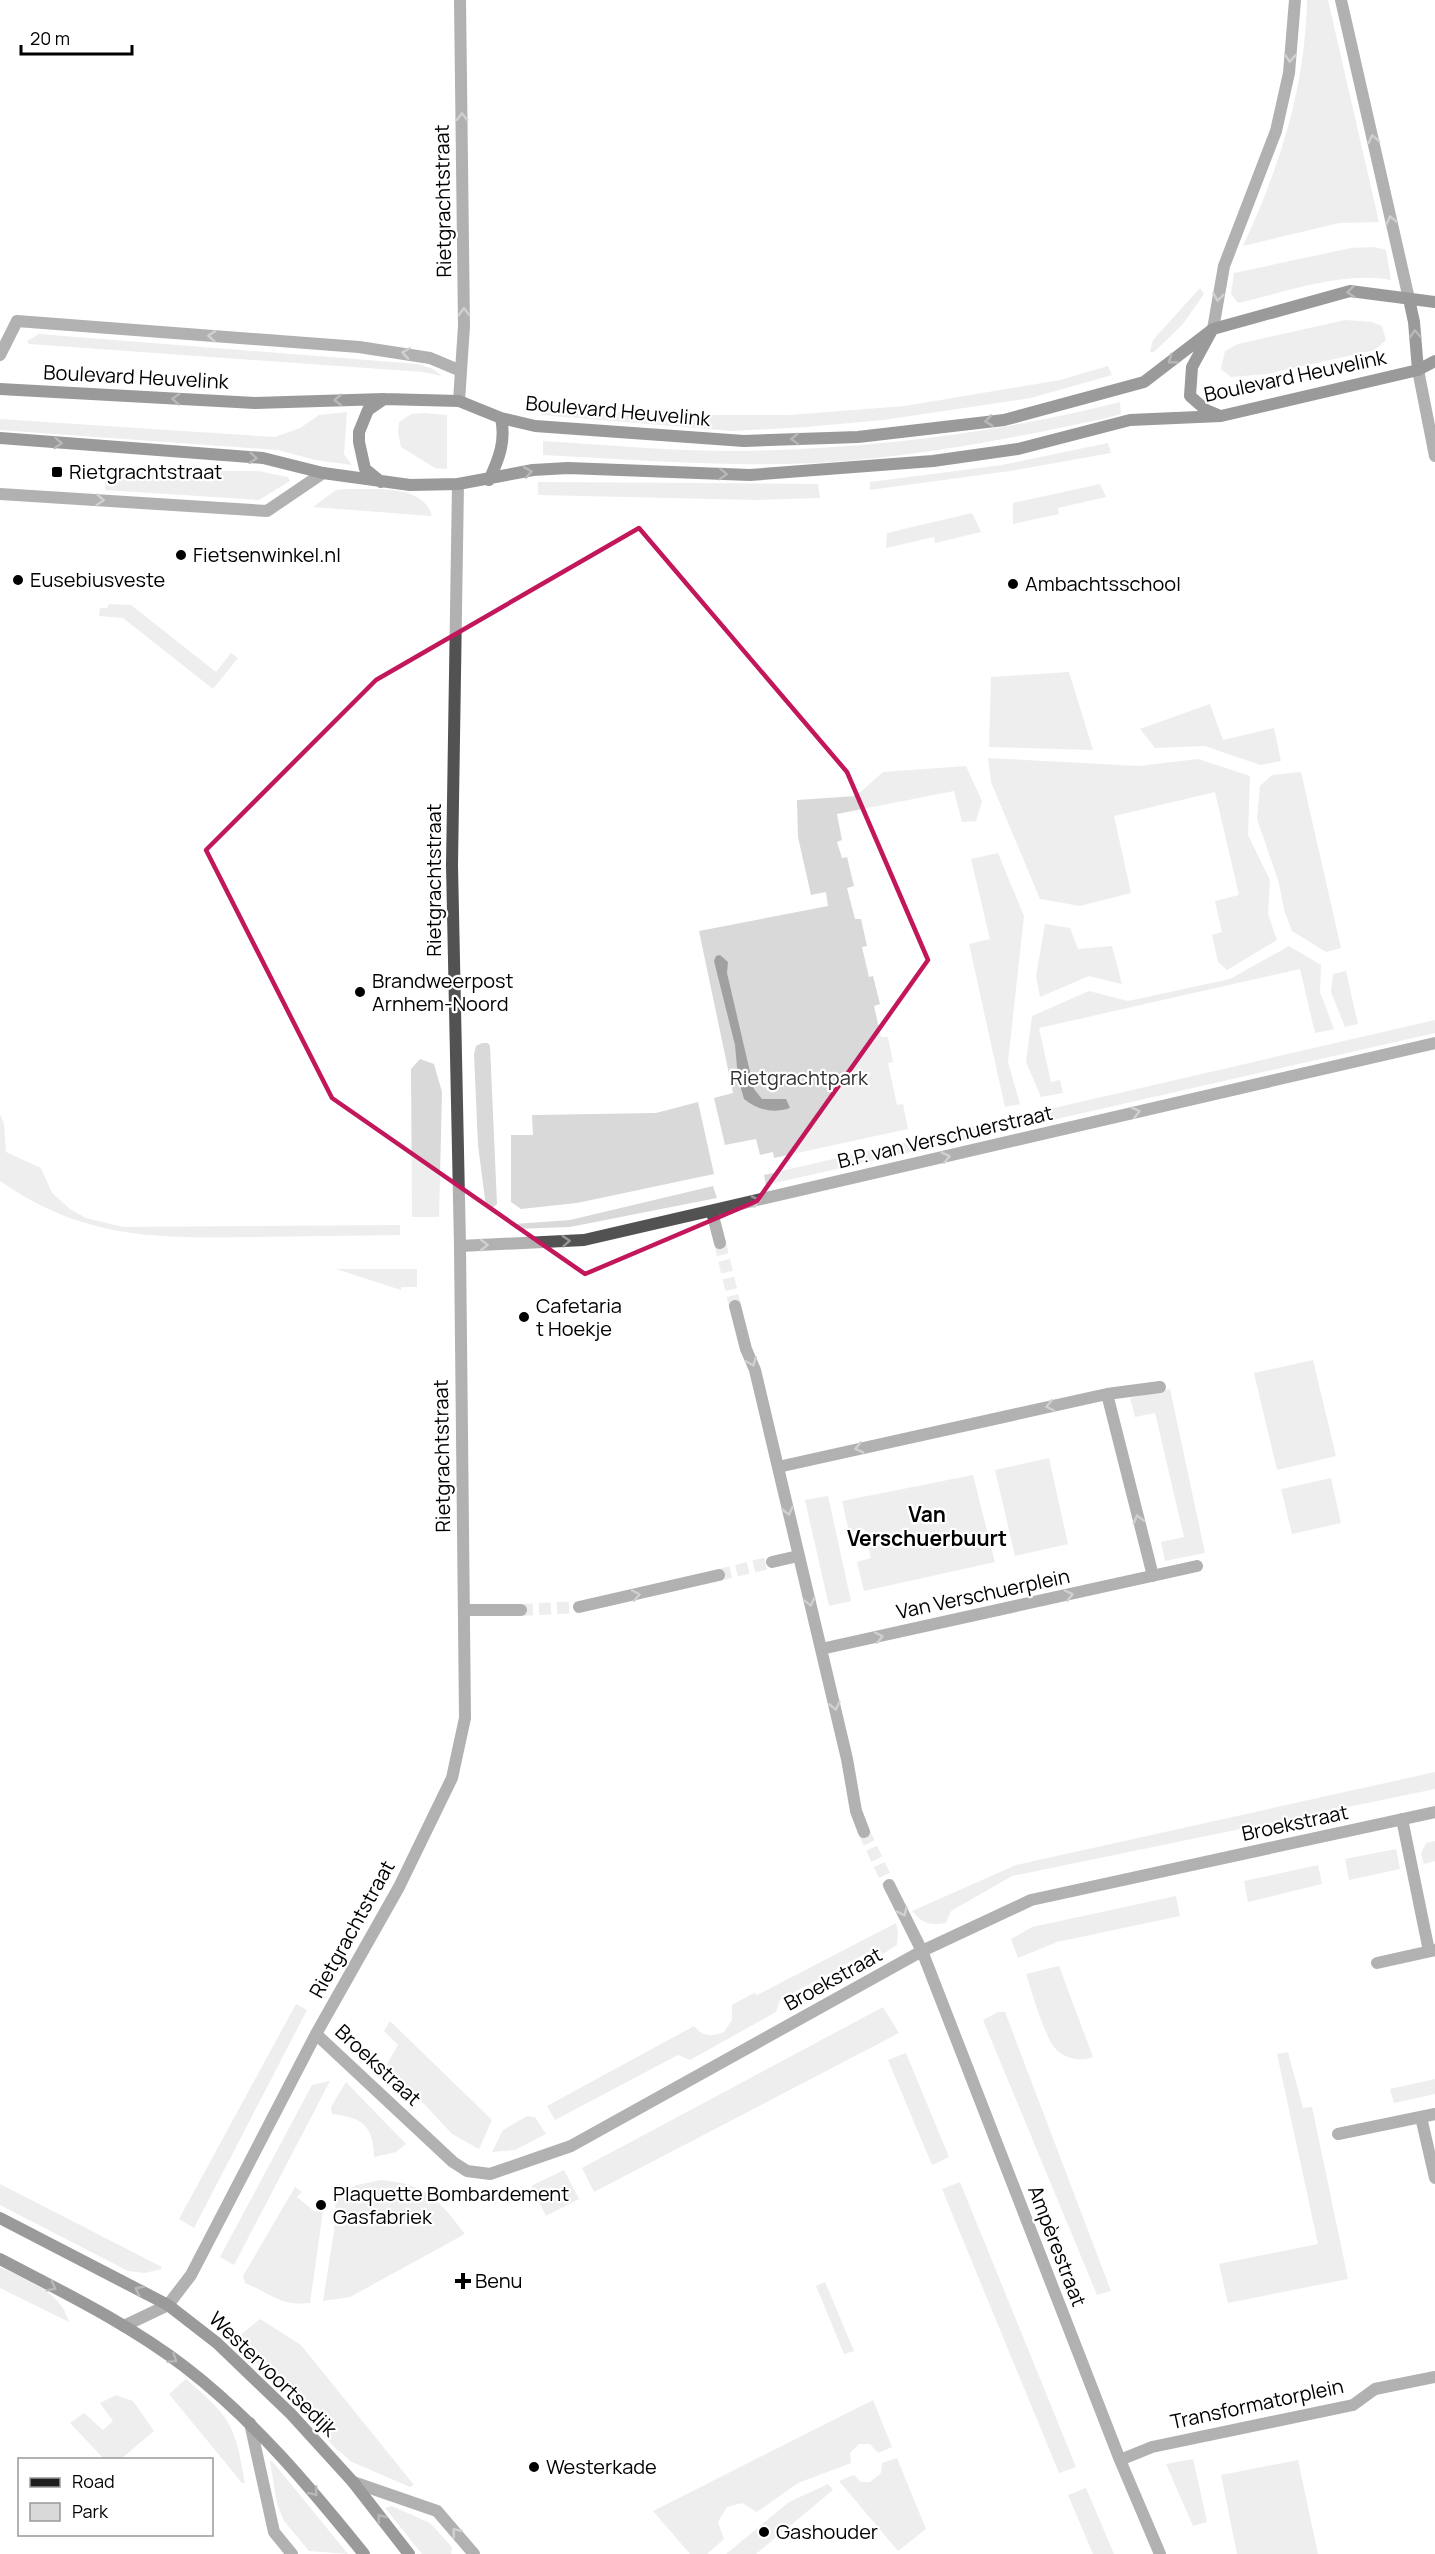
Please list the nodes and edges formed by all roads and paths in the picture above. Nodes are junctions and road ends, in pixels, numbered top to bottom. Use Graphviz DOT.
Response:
graph roads {
  1 [pos="460,0"];
  2 [pos="1295,0"];
  3 [pos="1341,0"];
  4 [pos="1409,299"];
  5 [pos="1435,302"];
  6 [pos="1213,329"];
  7 [pos="0,355"];
  8 [pos="1435,361"];
  9 [pos="461,370"];
  10 [pos="1418,370"];
  11 [pos="0,389"];
  12 [pos="384,399"];
  13 [pos="459,401"];
  14 [pos="1221,416"];
  15 [pos="501,418"];
  16 [pos="0,438"];
  17 [pos="1435,456"];
  18 [pos="323,473"];
  19 [pos="489,480"];
  20 [pos="382,482"];
  21 [pos="458,484"];
  22 [pos="0,494"];
  23 [pos="1435,1043"];
  24 [pos="712,1212"];
  25 [pos="720,1243"];
  26 [pos="460,1246"];
  27 [pos="735,1306"];
  28 [pos="1160,1387"];
  29 [pos="1107,1394"];
  30 [pos="778,1467"];
  31 [pos="798,1556"];
  32 [pos="772,1563"];
  33 [pos="1197,1566"];
  34 [pos="719,1575"];
  35 [pos="1153,1576"];
  36 [pos="579,1607"];
  37 [pos="464,1610"];
  38 [pos="521,1610"];
  39 [pos="821,1649"];
  40 [pos="1435,1812"];
  41 [pos="1402,1819"];
  42 [pos="864,1832"];
  43 [pos="889,1885"];
  44 [pos="1432,1950"];
  45 [pos="922,1951"];
  46 [pos="1377,1963"];
  47 [pos="316,2034"];
  48 [pos="1435,2114"];
  49 [pos="1421,2117"];
  50 [pos="1338,2134"];
  51 [pos="1435,2178"];
  52 [pos="0,2218"];
  53 [pos="0,2259"];
  54 [pos="168,2305"];
  55 [pos="124,2326"];
  56 [pos="1435,2377"];
  57 [pos="250,2423"];
  58 [pos="1120,2460"];
  59 [pos="353,2482"];
  60 [pos="292,2554"];
  61 [pos="364,2554"];
  62 [pos="409,2554"];
  63 [pos="474,2554"];
  64 [pos="1160,2554"];
  9 -- 1 [label="street, Rietgrachtstraat, one-way"];
  2 -- 6 [label="street, one-way"];
  4 -- 3 [label="street, one-way"];
  4 -- 5 [label="main road, Boulevard Heuvelink"];
  4 -- 6 [label="main road, Boulevard Heuvelink, one-way"];
  10 -- 4 [label="main road, one-way"];
  6 -- 14 [label="main road"];
  6 -- 15 [label="main road, Boulevard Heuvelink, one-way"];
  9 -- 7 [label="street, one-way"];
  8 -- 10 [label="main road, Boulevard Heuvelink"];
  9 -- 13 [label="street, Rietgrachtstraat"];
  10 -- 14 [label="main road, Boulevard Heuvelink"];
  10 -- 17 [label="street"];
  12 -- 11 [label="main road, Boulevard Heuvelink, one-way"];
  12 -- 13 [label="main road, Boulevard Heuvelink"];
  12 -- 20 [label="main road"];
  13 -- 15 [label="main road, Boulevard Heuvelink"];
  19 -- 14 [label="main road, Boulevard Heuvelink, one-way"];
  15 -- 19 [label="main road"];
  16 -- 18 [label="main road, Boulevard Heuvelink, one-way"];
  18 -- 20 [label="main road, Boulevard Heuvelink"];
  22 -- 18 [label="street, one-way"];
  19 -- 21 [label="main road, Boulevard Heuvelink"];
  20 -- 21 [label="main road, Boulevard Heuvelink"];
  21 -- 26 [label="street, Rietgrachtstraat"];
  24 -- 23 [label="street, B.P. van Verschuerstraat, one-way"];
  24 -- 25 [label="street"];
  26 -- 24 [label="street, B.P. van Verschuerstraat, one-way"];
  26 -- 37 [label="street, Rietgrachtstraat"];
  27 -- 30 [label="street, one-way"];
  28 -- 29 [label="street"];
  29 -- 30 [label="street, one-way"];
  35 -- 29 [label="street, one-way"];
  30 -- 31 [label="street, one-way"];
  31 -- 32 [label="street"];
  31 -- 39 [label="street, one-way"];
  33 -- 35 [label="street, Van Verschuerplein"];
  36 -- 34 [label="street, one-way"];
  39 -- 35 [label="street, Van Verschuerplein, one-way"];
  37 -- 38 [label="street"];
  37 -- 47 [label="street, Rietgrachtstraat"];
  39 -- 42 [label="street, one-way"];
  40 -- 41 [label="street, Broekstraat"];
  41 -- 44 [label="street"];
  41 -- 45 [label="street, Broekstraat"];
  43 -- 45 [label="street, one-way"];
  44 -- 46 [label="street"];
  45 -- 47 [label="street, Broekstraat"];
  45 -- 58 [label="street, Ampèrestraat"];
  47 -- 54 [label="street, Rietgrachtstraat"];
  48 -- 49 [label="street"];
  49 -- 50 [label="street"];
  49 -- 51 [label="street"];
  54 -- 52 [label="main road, Westervoortsedijk, one-way"];
  53 -- 55 [label="main road, one-way"];
  54 -- 55 [label="street, Rietgrachtstraat"];
  54 -- 59 [label="main road, Westervoortsedijk"];
  55 -- 57 [label="main road, one-way"];
  56 -- 58 [label="street, Transformatorplein"];
  57 -- 60 [label="street"];
  57 -- 61 [label="main road, one-way"];
  58 -- 64 [label="street, Ampèrestraat"];
  62 -- 59 [label="main road, Westervoortsedijk, one-way"];
  63 -- 59 [label="street, Westervoortsedijk, one-way"];
}
